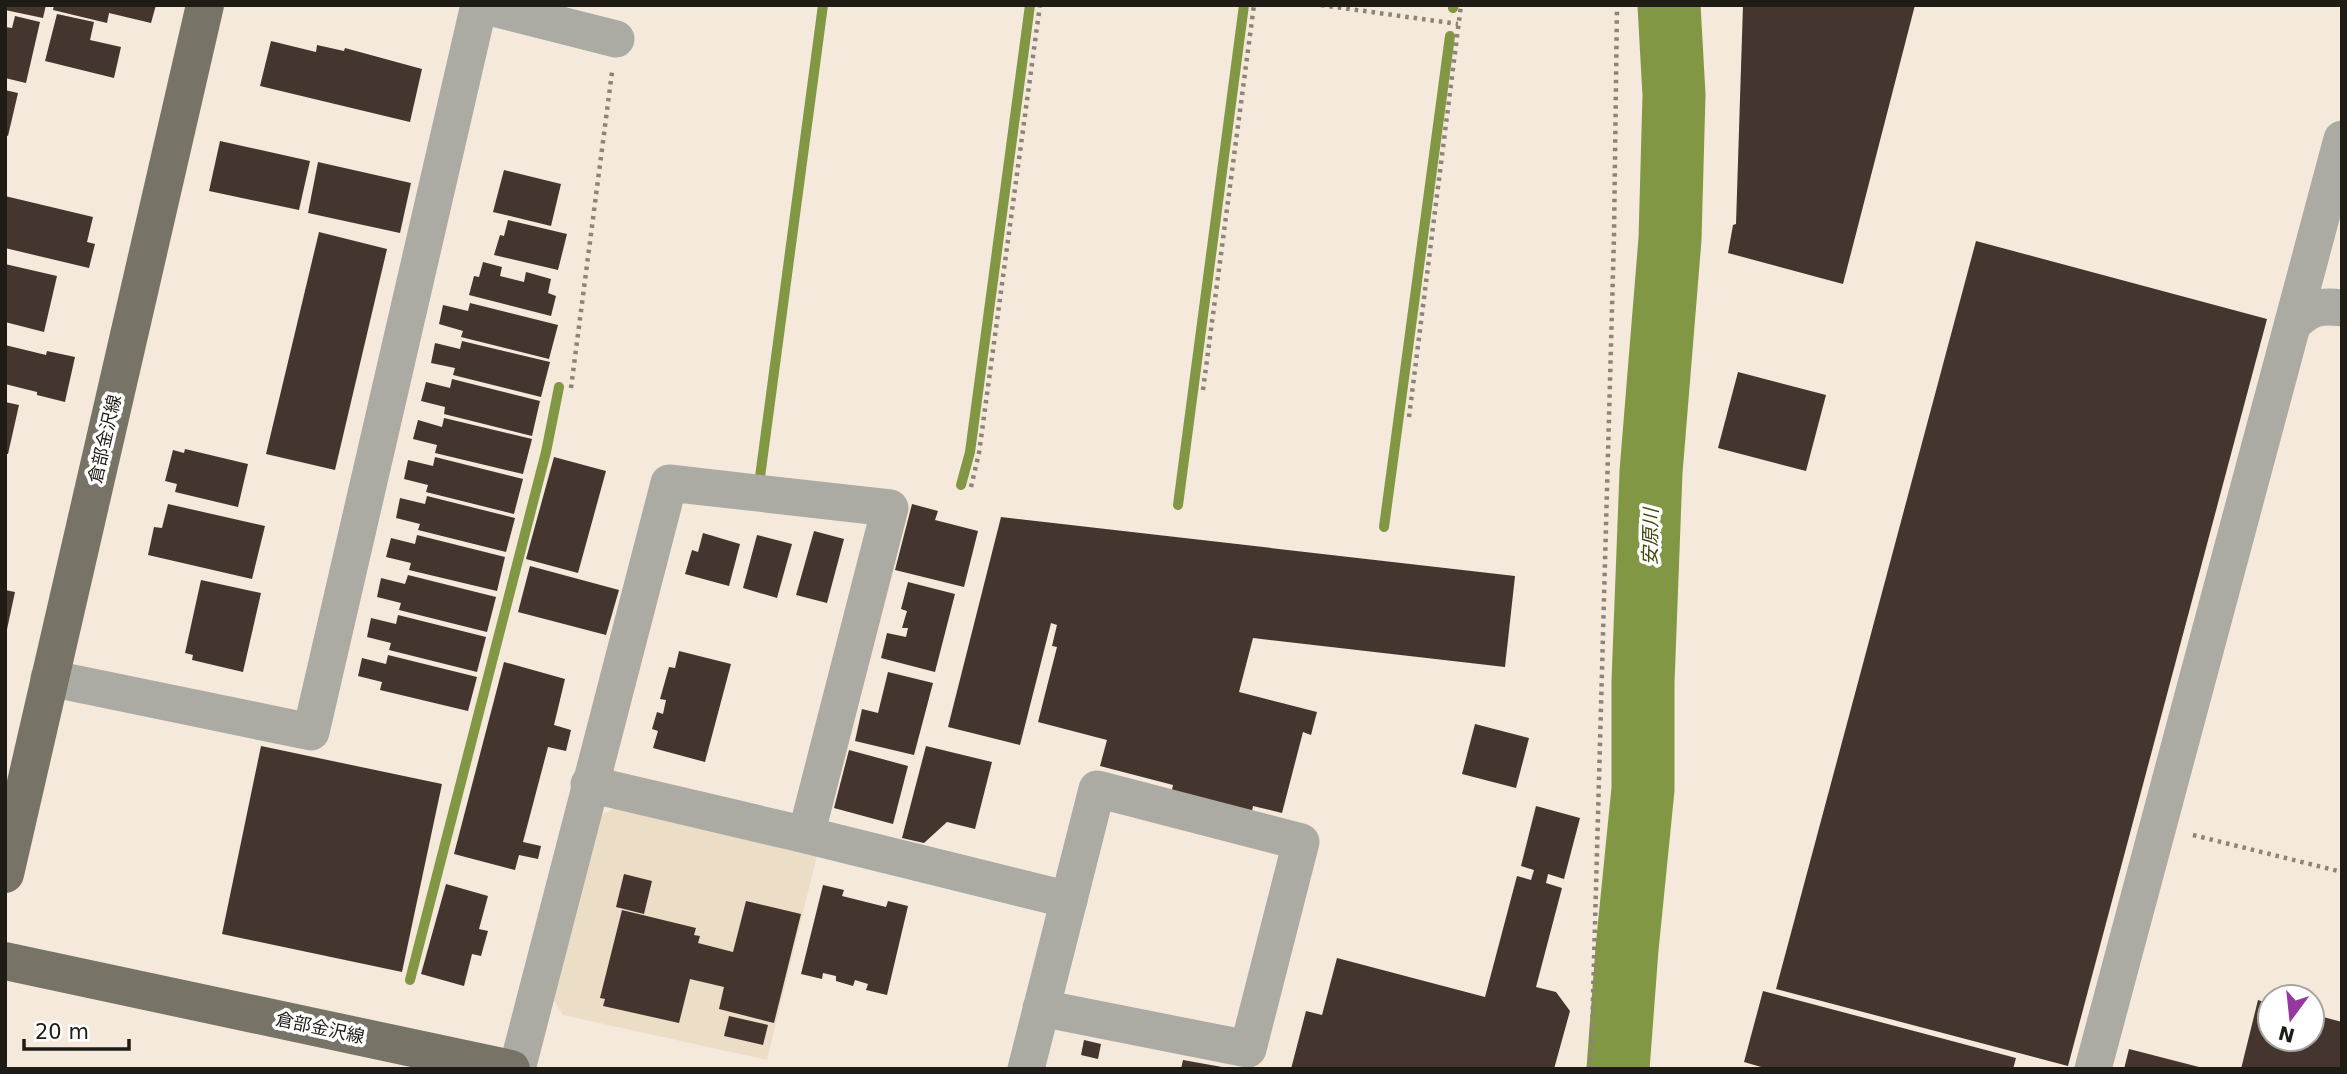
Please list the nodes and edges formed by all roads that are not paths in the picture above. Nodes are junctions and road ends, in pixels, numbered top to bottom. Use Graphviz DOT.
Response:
graph roads {
  1 [pos="205,5"];
  2 [pos="481,5"];
  3 [pos="616,40"];
  4 [pos="2342,139"];
  5 [pos="2342,308"];
  6 [pos="2293,324"];
  7 [pos="49,678"];
  8 [pos="589,784"];
  9 [pos="806,835"];
  10 [pos="5,874"];
  11 [pos="1069,900"];
  12 [pos="5,961"];
  13 [pos="1041,1008"];
  14 [pos="511,1069"];
  15 [pos="517,1069"];
  16 [pos="1026,1069"];
  17 [pos="2093,1069"];
  1 -- 7 [label="main road, 倉部金沢線"];
  2 -- 3 [label="street"];
  2 -- 7 [label="street"];
  4 -- 6 [label="street"];
  5 -- 6 [label="street"];
  6 -- 17 [label="street"];
  7 -- 10 [label="main road, 倉部金沢線"];
  8 -- 9 [label="street"];
  8 -- 9 [label="street"];
  8 -- 15 [label="street"];
  9 -- 11 [label="street"];
  11 -- 13 [label="street"];
  11 -- 13 [label="street"];
  12 -- 14 [label="main road, 倉部金沢線"];
  13 -- 16 [label="street"];
}
